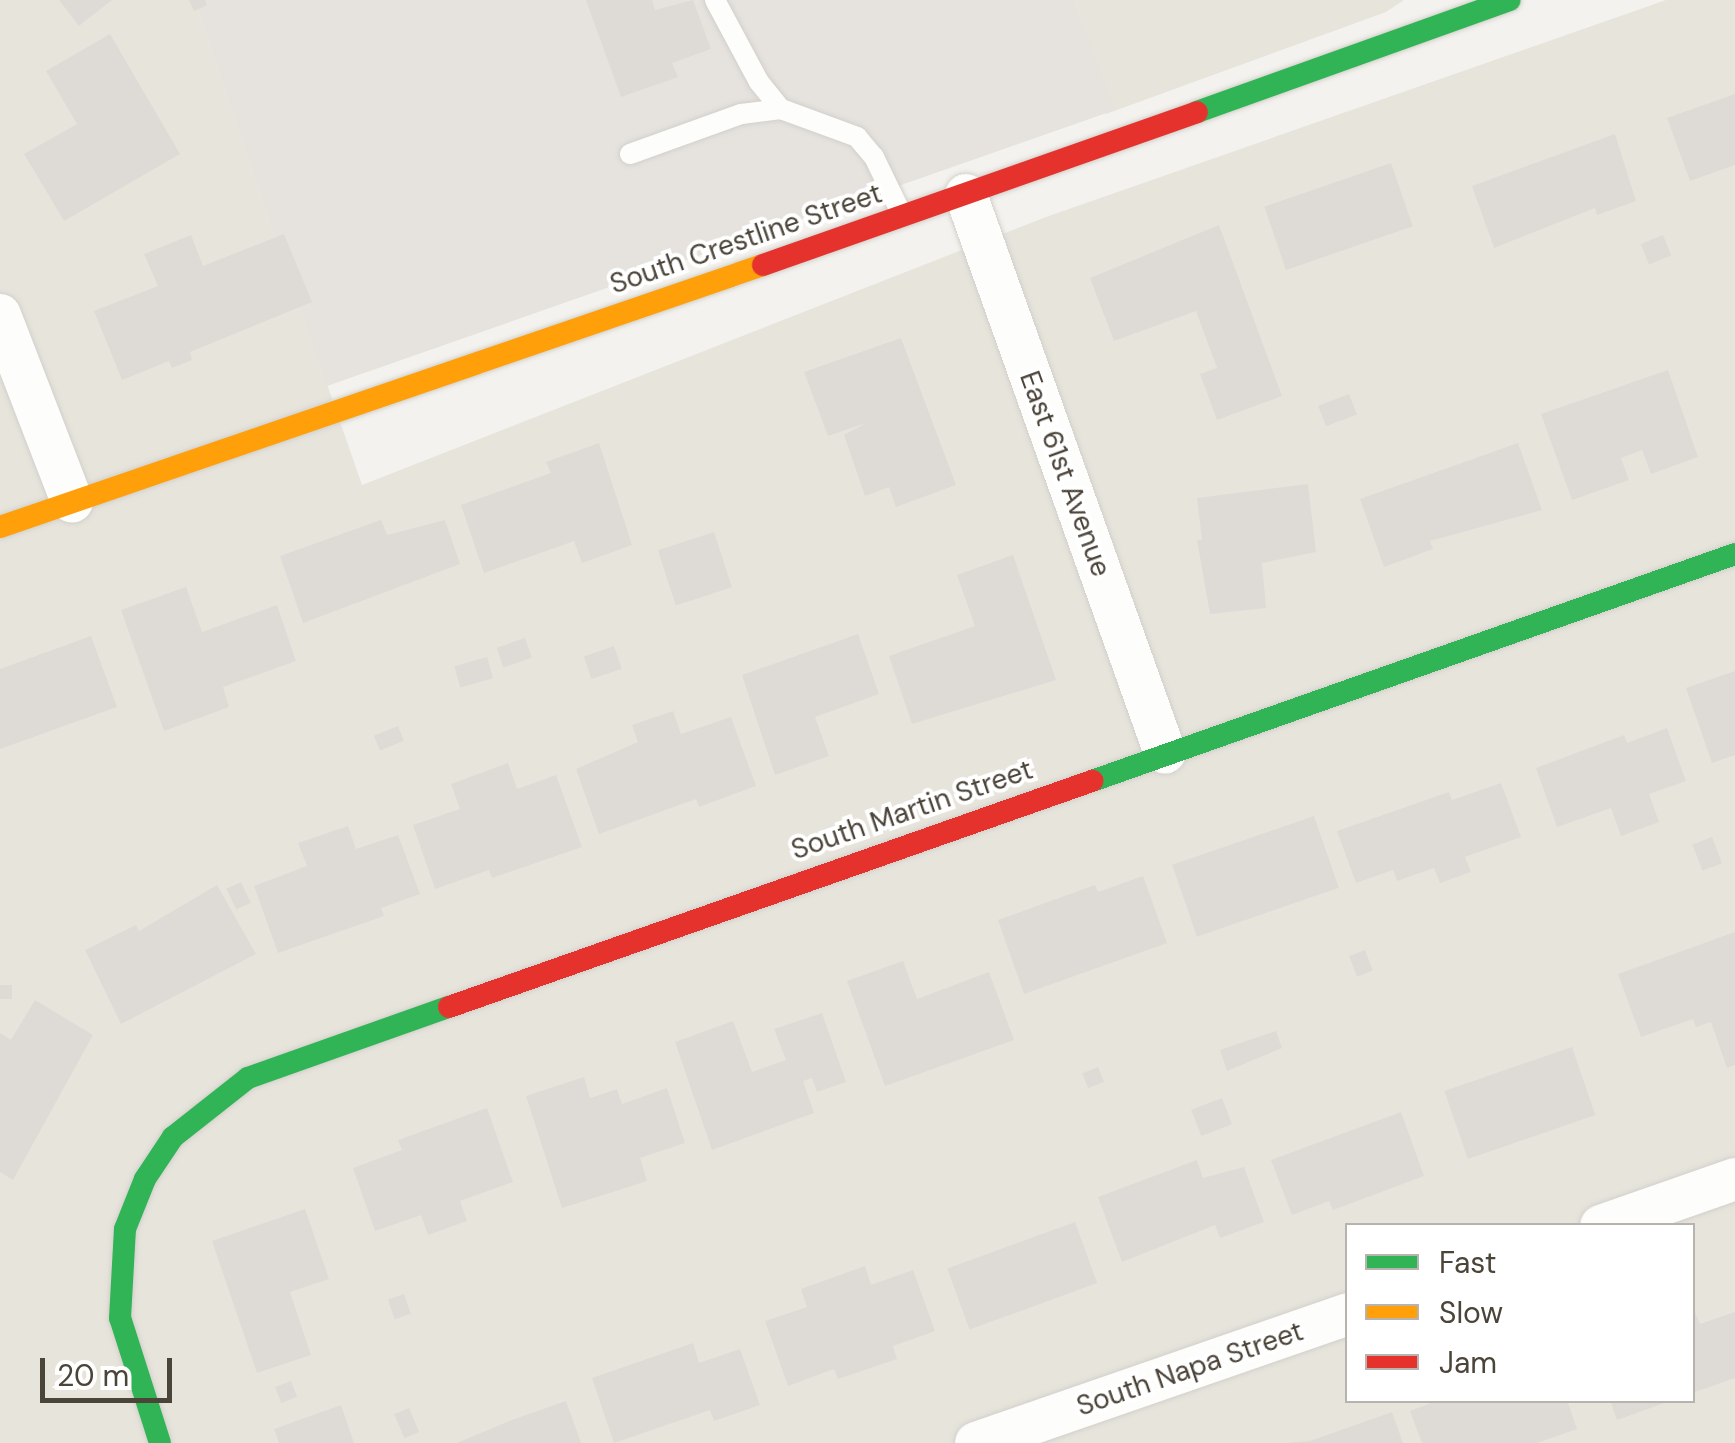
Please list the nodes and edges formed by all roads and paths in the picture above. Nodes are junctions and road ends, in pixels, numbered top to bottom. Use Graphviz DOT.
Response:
graph roads {
  1 [pos="715,0"];
  2 [pos="1510,0"];
  3 [pos="781,109"];
  4 [pos="630,154"];
  5 [pos="966,195"];
  6 [pos="902,217"];
  7 [pos="0,315"];
  8 [pos="72,502"];
  9 [pos="0,527"];
  10 [pos="1735,554"];
  11 [pos="1164,753"];
  12 [pos="1735,1179"];
  13 [pos="1610,1223"];
  14 [pos="1345,1315"];
  15 [pos="160,1443"];
  16 [pos="976,1443"];
  1 -- 3 [label="lane"];
  2 -- 5 [label="street, South Crestline Street"];
  3 -- 4 [label="lane"];
  3 -- 6 [label="lane"];
  5 -- 6 [label="street, South Crestline Street"];
  5 -- 11 [label="street, East 61st Avenue"];
  6 -- 8 [label="street, South Crestline Street"];
  7 -- 8 [label="street"];
  8 -- 9 [label="street, South Crestline Street"];
  10 -- 11 [label="street, South Martin Street"];
  11 -- 15 [label="street, South Martin Street"];
  12 -- 13 [label="street"];
  14 -- 16 [label="street, South Napa Street"];
}
